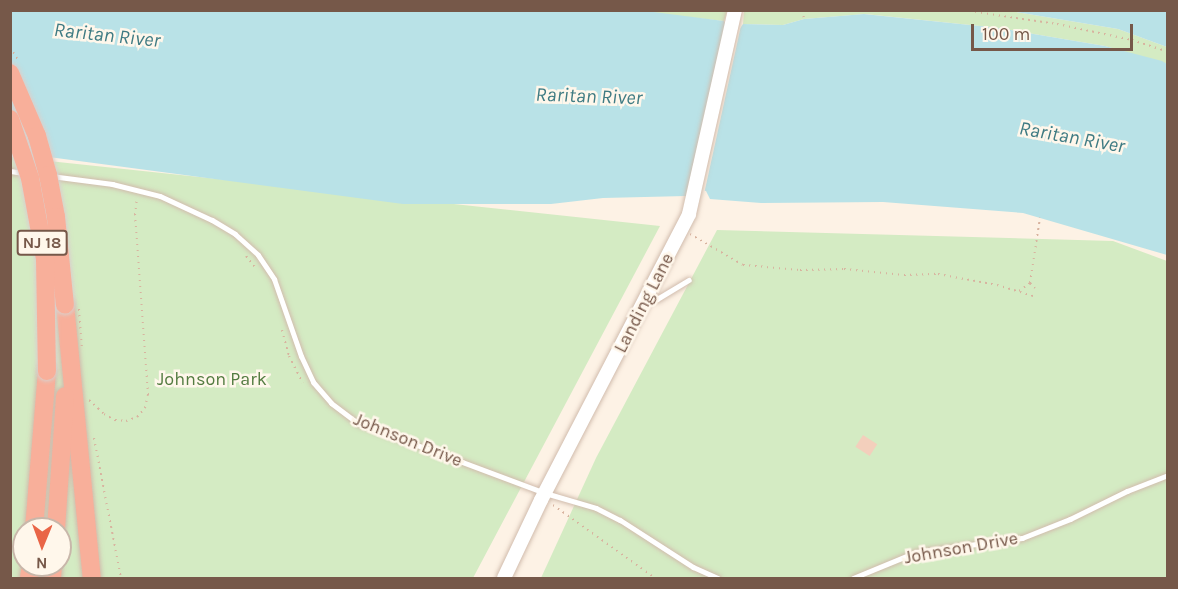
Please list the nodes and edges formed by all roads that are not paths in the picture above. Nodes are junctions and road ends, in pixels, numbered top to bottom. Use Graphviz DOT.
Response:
graph roads {
  1 [pos="734,14"];
  2 [pos="10,74"];
  3 [pos="10,119"];
  4 [pos="10,171"];
  5 [pos="689,280"];
  6 [pos="645,301"];
  7 [pos="69,383"];
  8 [pos="1167,476"];
  9 [pos="545,493"];
  10 [pos="35,517"];
  11 [pos="57,517"];
  12 [pos="92,579"];
  13 [pos="504,579"];
  14 [pos="718,579"];
  15 [pos="853,579"];
  1 -- 6 [label="street, Landing Lane"];
  2 -- 7 [label="highway, NJ 18, bridge"];
  3 -- 10 [label="highway, NJ 18, bridge"];
  4 -- 9 [label="lane, Johnson Drive"];
  5 -- 6 [label="lane"];
  6 -- 9 [label="street, Landing Lane"];
  7 -- 11 [label="highway"];
  7 -- 12 [label="highway"];
  8 -- 15 [label="lane, Johnson Drive"];
  9 -- 13 [label="street, Landing Lane"];
  9 -- 14 [label="lane, Johnson Drive"];
}
